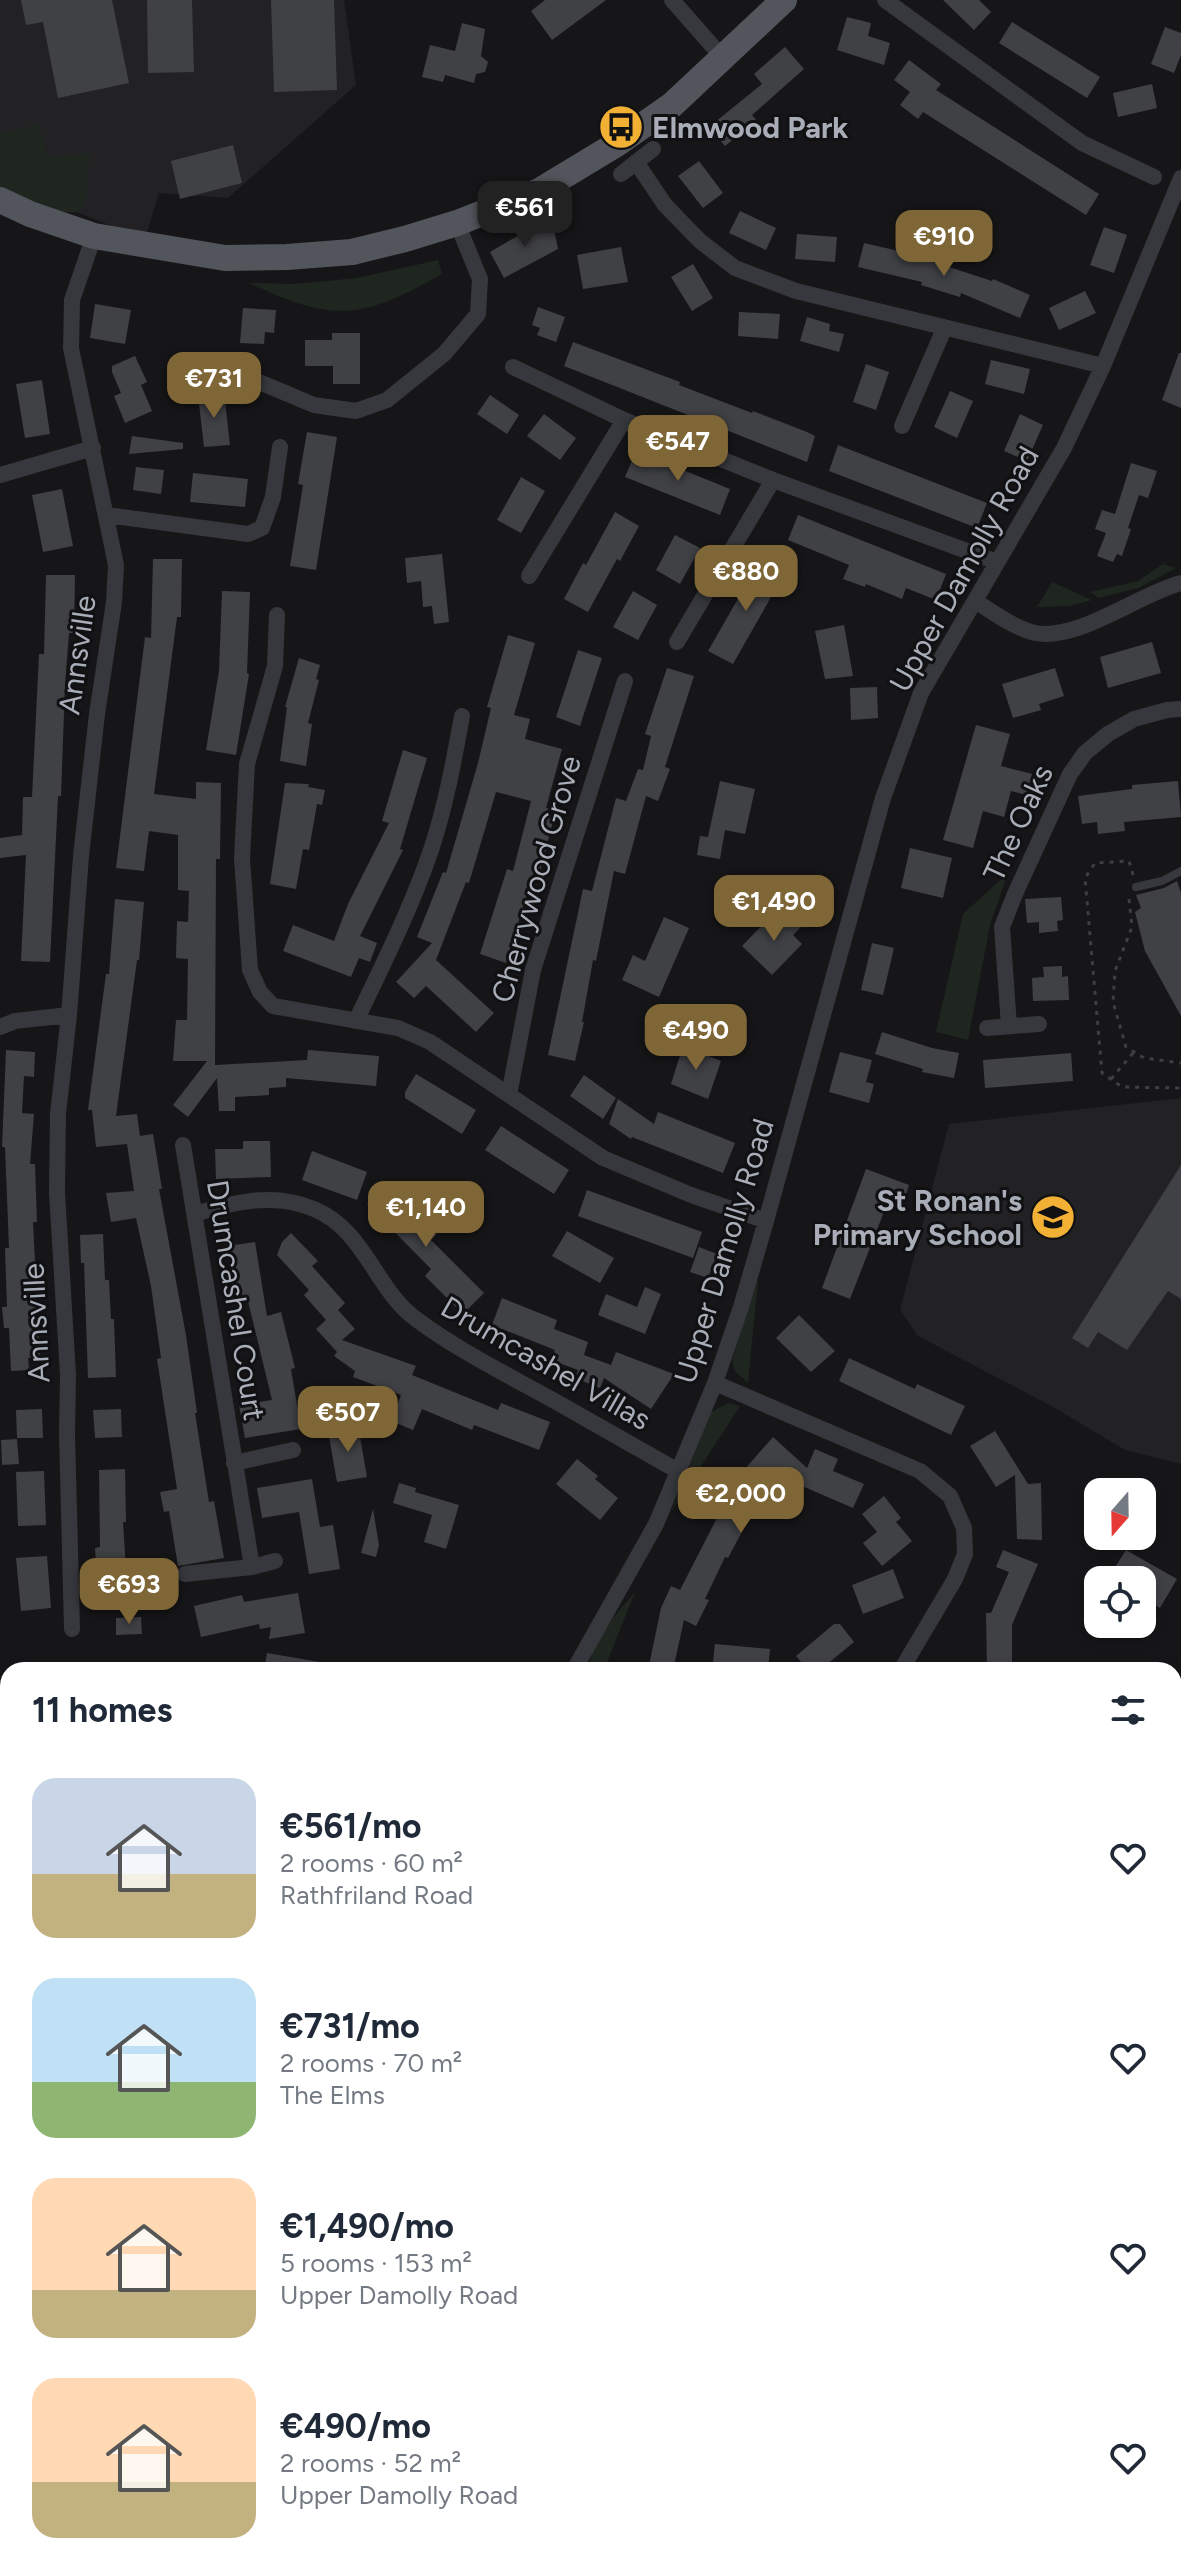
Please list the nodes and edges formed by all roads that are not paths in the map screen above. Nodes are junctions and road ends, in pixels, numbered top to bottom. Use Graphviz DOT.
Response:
graph roads {
  1 [pos="672,0"];
  2 [pos="784,0"];
  3 [pos="885,0"];
  4 [pos="723,58"];
  5 [pos="653,149"];
  6 [pos="636,162"];
  7 [pos="621,174"];
  8 [pos="1154,177"];
  9 [pos="1181,178"];
  10 [pos="0,200"];
  11 [pos="457,223"];
  12 [pos="94,236"];
  13 [pos="944,329"];
  14 [pos="1103,366"];
  15 [pos="513,367"];
  16 [pos="257,381"];
  17 [pos="624,420"];
  18 [pos="902,426"];
  19 [pos="280,447"];
  20 [pos="93,448"];
  21 [pos="0,475"];
  22 [pos="773,480"];
  23 [pos="107,515"];
  24 [pos="997,562"];
  25 [pos="529,576"];
  26 [pos="1181,583"];
  27 [pos="975,601"];
  28 [pos="277,615"];
  29 [pos="677,642"];
  30 [pos="625,681"];
  31 [pos="1181,709"];
  32 [pos="462,716"];
  33 [pos="1181,871"];
  34 [pos="1136,887"];
  35 [pos="69,1015"];
  36 [pos="356,1021"];
  37 [pos="1039,1024"];
  38 [pos="1009,1026"];
  39 [pos="0,1027"];
  40 [pos="987,1028"];
  41 [pos="509,1095"];
  42 [pos="183,1145"];
  43 [pos="195,1214"];
  44 [pos="766,1221"];
  45 [pos="715,1383"];
  46 [pos="293,1450"];
  47 [pos="234,1463"];
  48 [pos="678,1471"];
  49 [pos="275,1561"];
  50 [pos="252,1567"];
  51 [pos="185,1574"];
  52 [pos="72,1629"];
  53 [pos="578,1662"];
  54 [pos="906,1662"];
  1 -- 4 [label="street"];
  2 -- 4 [label="main road"];
  3 -- 8 [label="street"];
  4 -- 11 [label="main road"];
  5 -- 6 [label="street"];
  6 -- 7 [label="street"];
  6 -- 13 [label="street"];
  9 -- 14 [label="street, Upper Damolly Road"];
  10 -- 12 [label="main road"];
  11 -- 12 [label="main road"];
  11 -- 16 [label="street"];
  12 -- 20 [label="street, Annsville"];
  13 -- 14 [label="street"];
  13 -- 18 [label="street"];
  14 -- 24 [label="street, Upper Damolly Road"];
  15 -- 17 [label="street"];
  17 -- 22 [label="street"];
  17 -- 25 [label="street"];
  19 -- 23 [label="street"];
  20 -- 21 [label="street"];
  20 -- 23 [label="street, Annsville"];
  22 -- 24 [label="street"];
  22 -- 29 [label="street"];
  23 -- 35 [label="street, Annsville"];
  24 -- 27 [label="street, Upper Damolly Road"];
  26 -- 27 [label="street"];
  27 -- 44 [label="street, Upper Damolly Road"];
  28 -- 36 [label="street"];
  30 -- 41 [label="street, Cherrywood Grove"];
  31 -- 38 [label="street, The Oaks"];
  32 -- 36 [label="street"];
  33 -- 34 [label="lane"];
  35 -- 39 [label="street"];
  35 -- 52 [label="street, Annsville"];
  36 -- 41 [label="street"];
  37 -- 38 [label="street"];
  38 -- 40 [label="street"];
  41 -- 44 [label="street"];
  42 -- 43 [label="street, Drumcashel Court"];
  43 -- 47 [label="street, Drumcashel Court"];
  43 -- 48 [label="street, Drumcashel Villas"];
  44 -- 45 [label="street, Upper Damolly Road"];
  45 -- 48 [label="street, Upper Damolly Road"];
  45 -- 54 [label="street"];
  46 -- 47 [label="street, Drumcashel Court"];
  47 -- 50 [label="street, Drumcashel Court"];
  48 -- 53 [label="street, Upper Damolly Road"];
  49 -- 50 [label="street"];
  50 -- 51 [label="street"];
}
